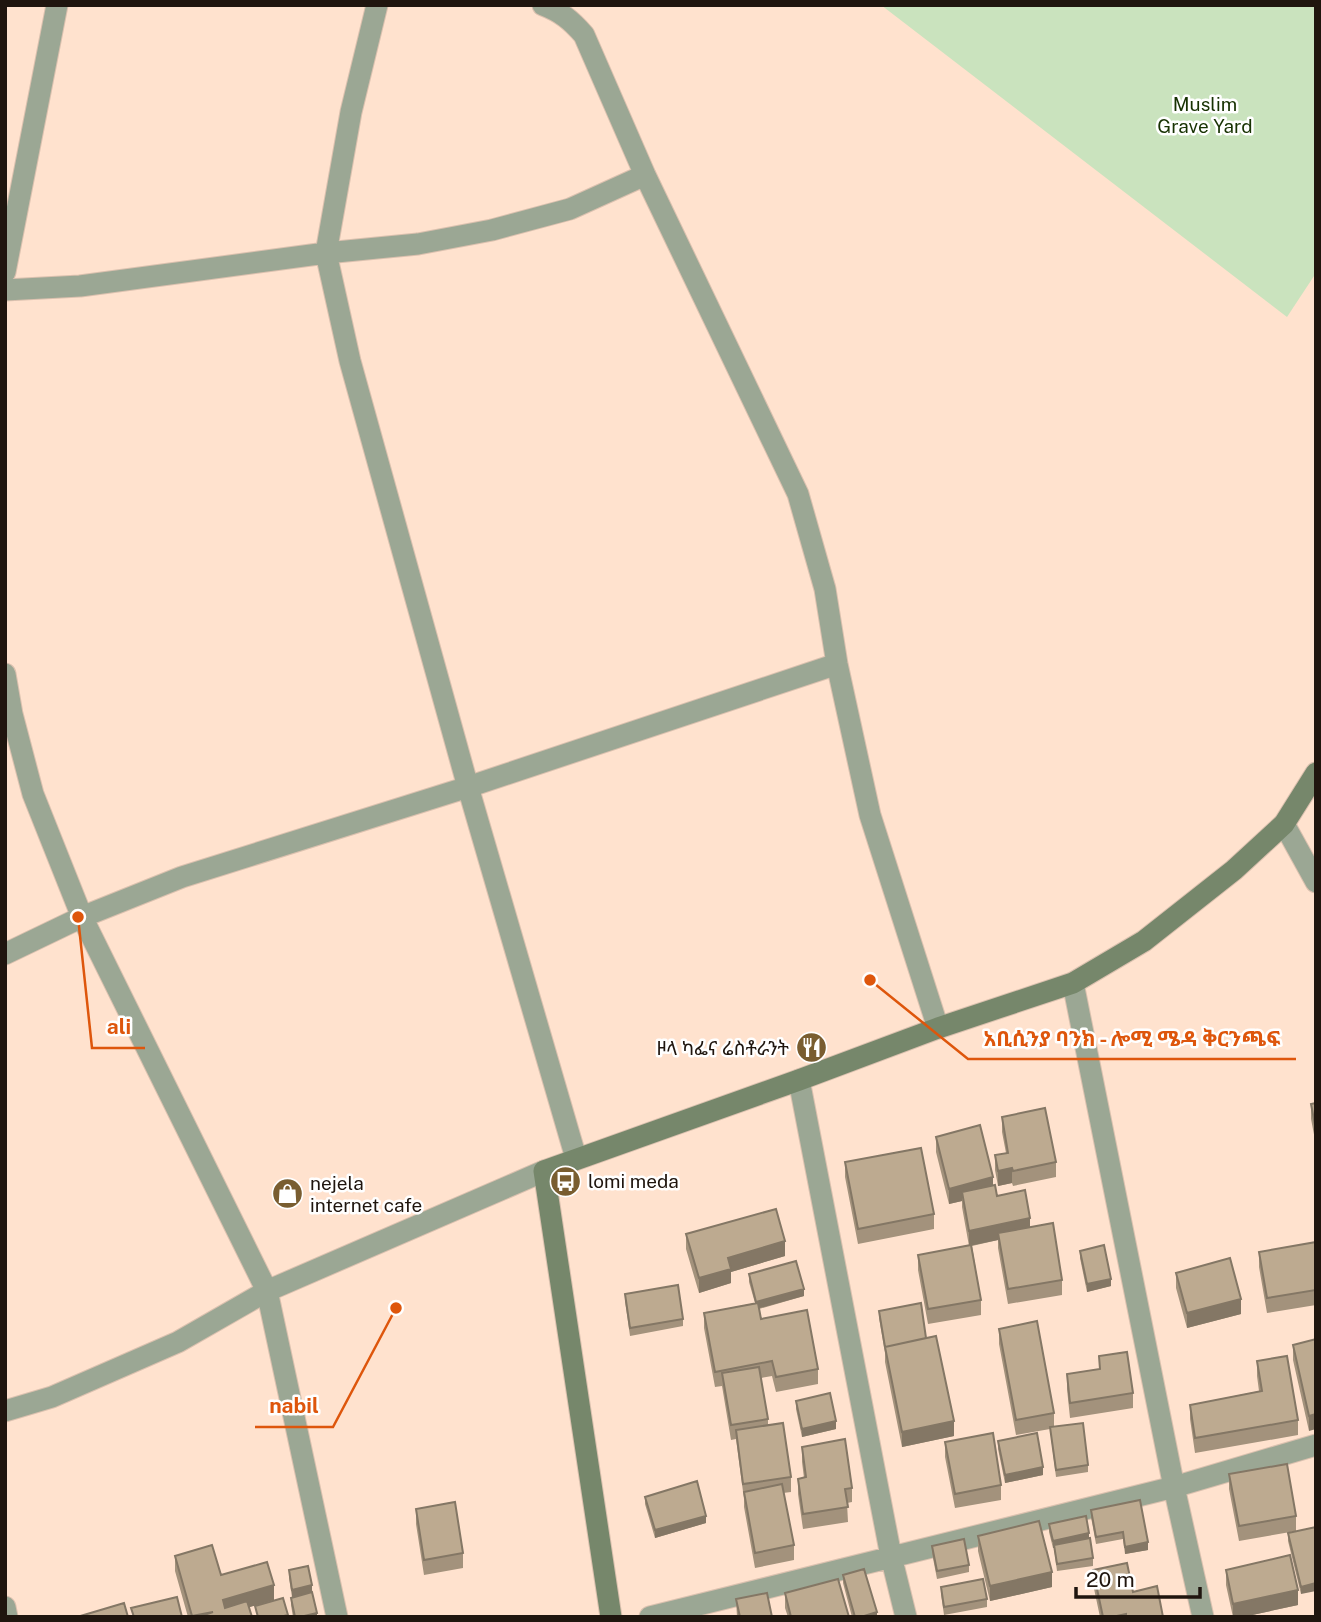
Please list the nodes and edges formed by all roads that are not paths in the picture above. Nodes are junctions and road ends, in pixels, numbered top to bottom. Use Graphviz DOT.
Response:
graph roads {
  1 [pos="57,5"];
  2 [pos="377,5"];
  3 [pos="543,5"];
  4 [pos="645,175"];
  5 [pos="326,253"];
  6 [pos="5,272"];
  7 [pos="5,290"];
  8 [pos="837,664"];
  9 [pos="5,674"];
  10 [pos="1316,773"];
  11 [pos="468,787"];
  12 [pos="1284,824"];
  13 [pos="1316,882"];
  14 [pos="82,917"];
  15 [pos="5,954"];
  16 [pos="1073,983"];
  17 [pos="938,1028"];
  18 [pos="799,1080"];
  19 [pos="576,1158"];
  20 [pos="544,1171"];
  21 [pos="267,1292"];
  22 [pos="5,1411"];
  23 [pos="1316,1445"];
  24 [pos="1174,1487"];
  25 [pos="891,1556"];
  26 [pos="5,1607"];
  27 [pos="7,1617"];
  28 [pos="337,1617"];
  29 [pos="611,1617"];
  30 [pos="649,1617"];
  31 [pos="906,1617"];
  32 [pos="1203,1617"];
  1 -- 6 [label="street"];
  2 -- 5 [label="street"];
  3 -- 4 [label="street"];
  4 -- 5 [label="street"];
  4 -- 8 [label="street"];
  5 -- 7 [label="street"];
  5 -- 11 [label="street"];
  8 -- 11 [label="street"];
  8 -- 17 [label="street"];
  9 -- 14 [label="street"];
  10 -- 12 [label="street"];
  11 -- 14 [label="street"];
  11 -- 19 [label="street"];
  12 -- 13 [label="street"];
  12 -- 16 [label="street"];
  14 -- 15 [label="street"];
  14 -- 21 [label="street"];
  16 -- 17 [label="street"];
  16 -- 24 [label="street"];
  17 -- 18 [label="street"];
  18 -- 19 [label="street"];
  18 -- 25 [label="street"];
  19 -- 20 [label="street"];
  20 -- 21 [label="street"];
  20 -- 29 [label="street"];
  21 -- 22 [label="street"];
  21 -- 28 [label="street"];
  23 -- 24 [label="street"];
  24 -- 25 [label="street"];
  24 -- 32 [label="street"];
  25 -- 30 [label="street"];
  25 -- 31 [label="street"];
  26 -- 27 [label="street"];
}
